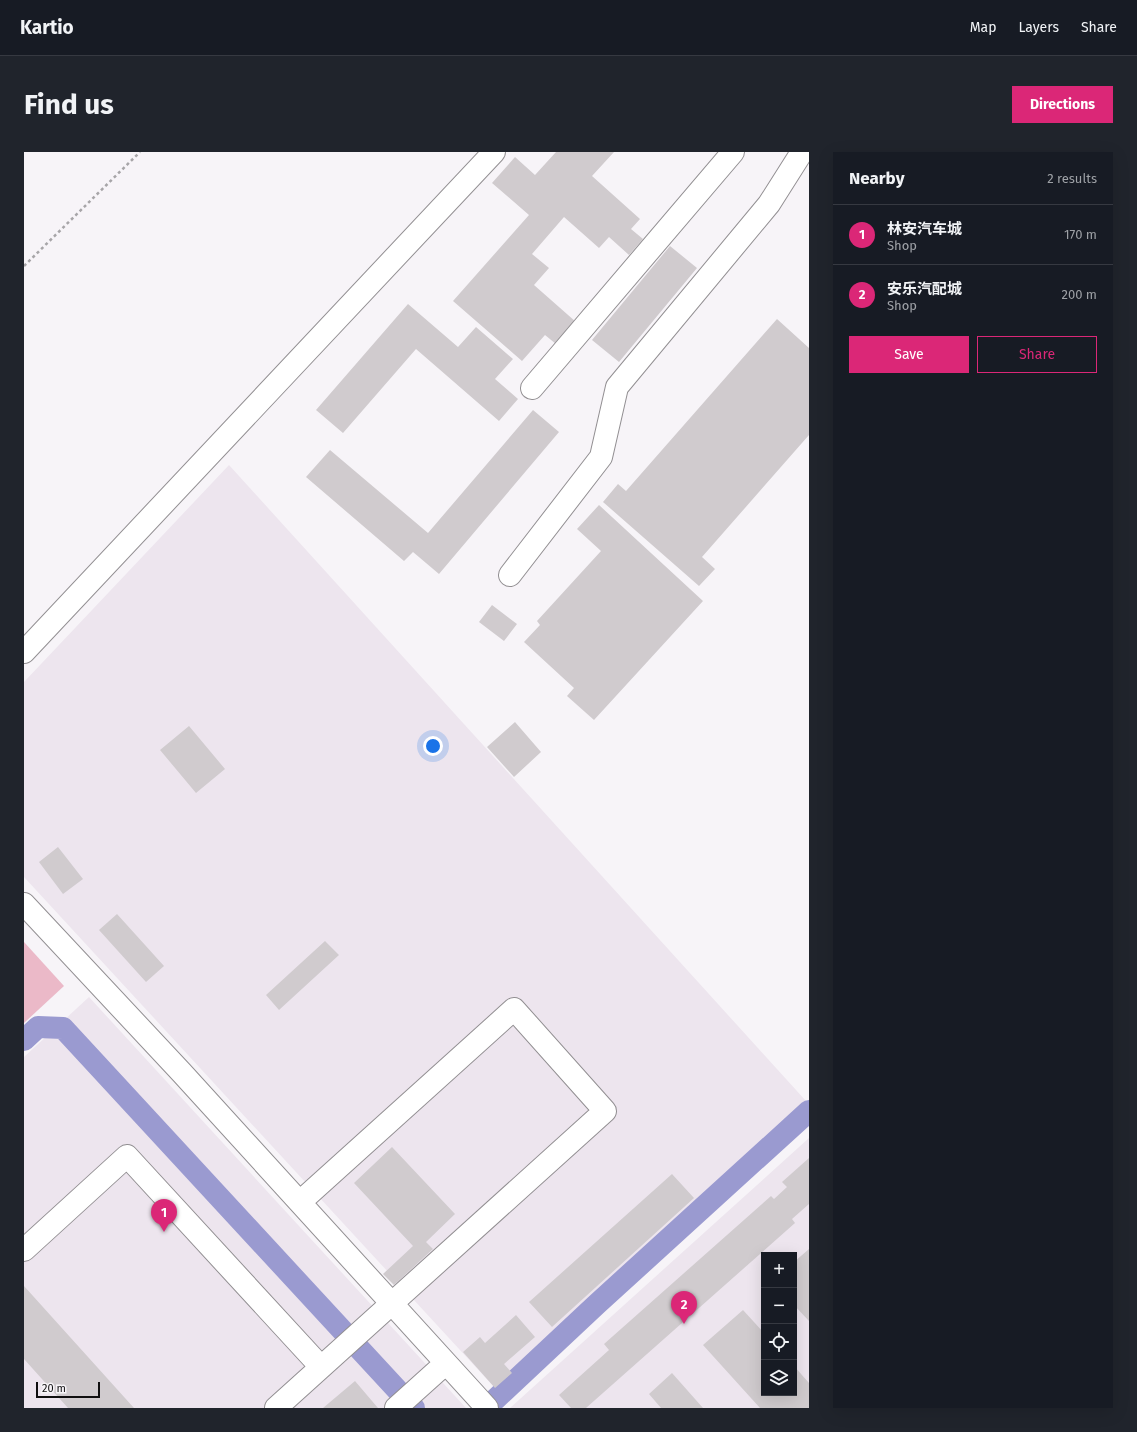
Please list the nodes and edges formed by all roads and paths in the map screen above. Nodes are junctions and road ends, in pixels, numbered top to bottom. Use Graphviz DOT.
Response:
graph roads {
  1 [pos="140,152"];
  2 [pos="494,152"];
  3 [pos="733,152"];
  4 [pos="802,152"];
  5 [pos="24,266"];
  6 [pos="532,388"];
  7 [pos="510,575"];
  8 [pos="24,652"];
  9 [pos="24,904"];
  10 [pos="300,1202"];
  11 [pos="24,1250"];
  12 [pos="392,1303"];
  13 [pos="446,1363"];
  14 [pos="321,1367"];
  15 [pos="276,1408"];
  16 [pos="396,1408"];
  17 [pos="487,1408"];
  1 -- 5 [label="path"];
  2 -- 8 [label="street"];
  3 -- 6 [label="street"];
  4 -- 7 [label="street"];
  9 -- 10 [label="street"];
  10 -- 12 [label="street"];
  10 -- 12 [label="street"];
  11 -- 14 [label="street"];
  12 -- 13 [label="street"];
  12 -- 14 [label="street"];
  13 -- 16 [label="street"];
  13 -- 17 [label="street"];
  14 -- 15 [label="street"];
}
